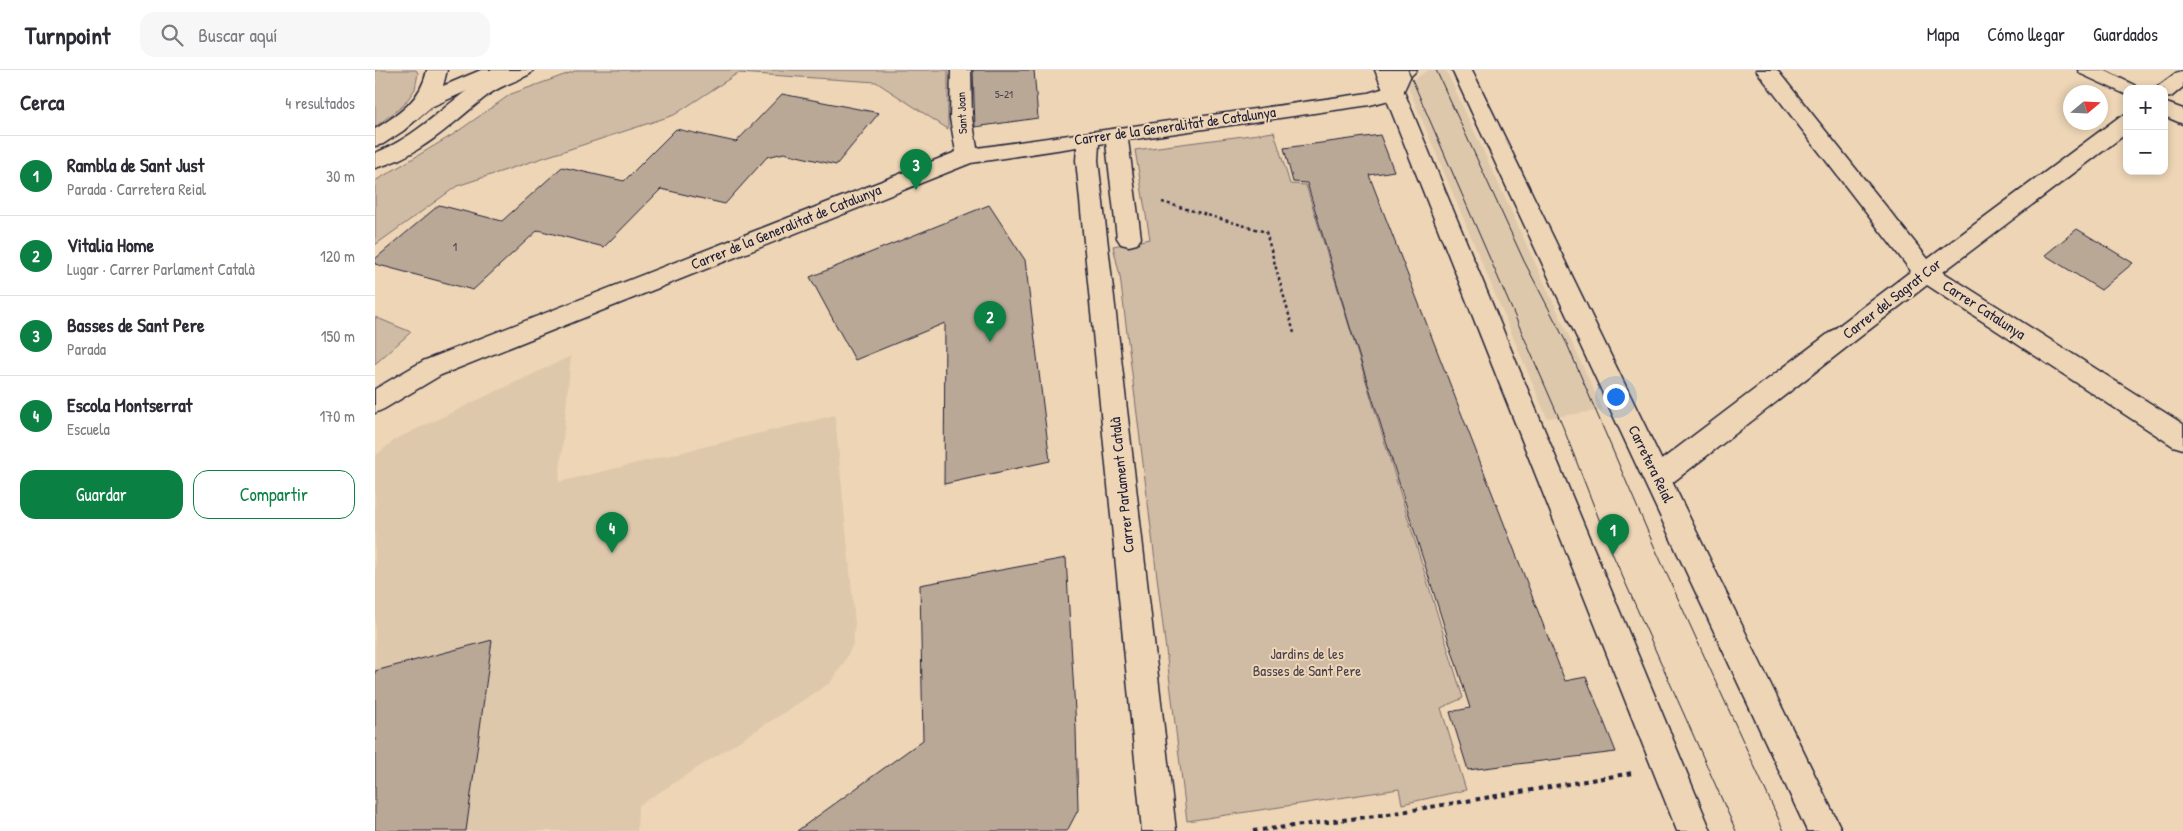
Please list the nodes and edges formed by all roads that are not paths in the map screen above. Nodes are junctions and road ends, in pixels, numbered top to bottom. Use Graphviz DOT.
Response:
graph roads {
  1 [pos="437,70"];
  2 [pos="499,70"];
  3 [pos="523,70"];
  4 [pos="961,70"];
  5 [pos="1462,70"];
  6 [pos="1766,70"];
  7 [pos="2088,70"];
  8 [pos="1395,77"];
  9 [pos="2183,77"];
  10 [pos="2123,87"];
  11 [pos="2168,89"];
  12 [pos="424,102"];
  13 [pos="2168,110"];
  14 [pos="2183,117"];
  15 [pos="2123,125"];
  16 [pos="1116,134"];
  17 [pos="1088,138"];
  18 [pos="375,139"];
  19 [pos="967,156"];
  20 [pos="375,161"];
  21 [pos="1129,238"];
  22 [pos="1926,273"];
  23 [pos="375,402"];
  24 [pos="2183,438"];
  25 [pos="1658,478"];
  26 [pos="1159,831"];
  27 [pos="1694,831"];
  28 [pos="1825,831"];
  1 -- 12 [label="main road"];
  2 -- 12 [label="main road"];
  3 -- 20 [label="main road"];
  4 -- 19 [label="main road, Sant Joan"];
  5 -- 25 [label="main road, Carretera Reial"];
  6 -- 22 [label="main road, Carrer Catalunya"];
  7 -- 10 [label="main road"];
  8 -- 16 [label="main road, Carrer de la Generalitat de Catalunya"];
  8 -- 27 [label="main road"];
  9 -- 11 [label="main road"];
  12 -- 18 [label="main road"];
  13 -- 14 [label="main road"];
  15 -- 22 [label="main road, Carrer del Sagrat Cor"];
  16 -- 17 [label="main road, Carrer de la Generalitat de Catalunya"];
  16 -- 21 [label="main road"];
  17 -- 19 [label="main road, Carrer de la Generalitat de Catalunya"];
  17 -- 26 [label="main road, Carrer Parlament Català"];
  19 -- 23 [label="main road, Carrer de la Generalitat de Catalunya"];
  22 -- 24 [label="main road, Carrer Catalunya"];
  22 -- 25 [label="main road, Carrer del Sagrat Cor"];
  25 -- 28 [label="main road, Carretera Reial"];
}
